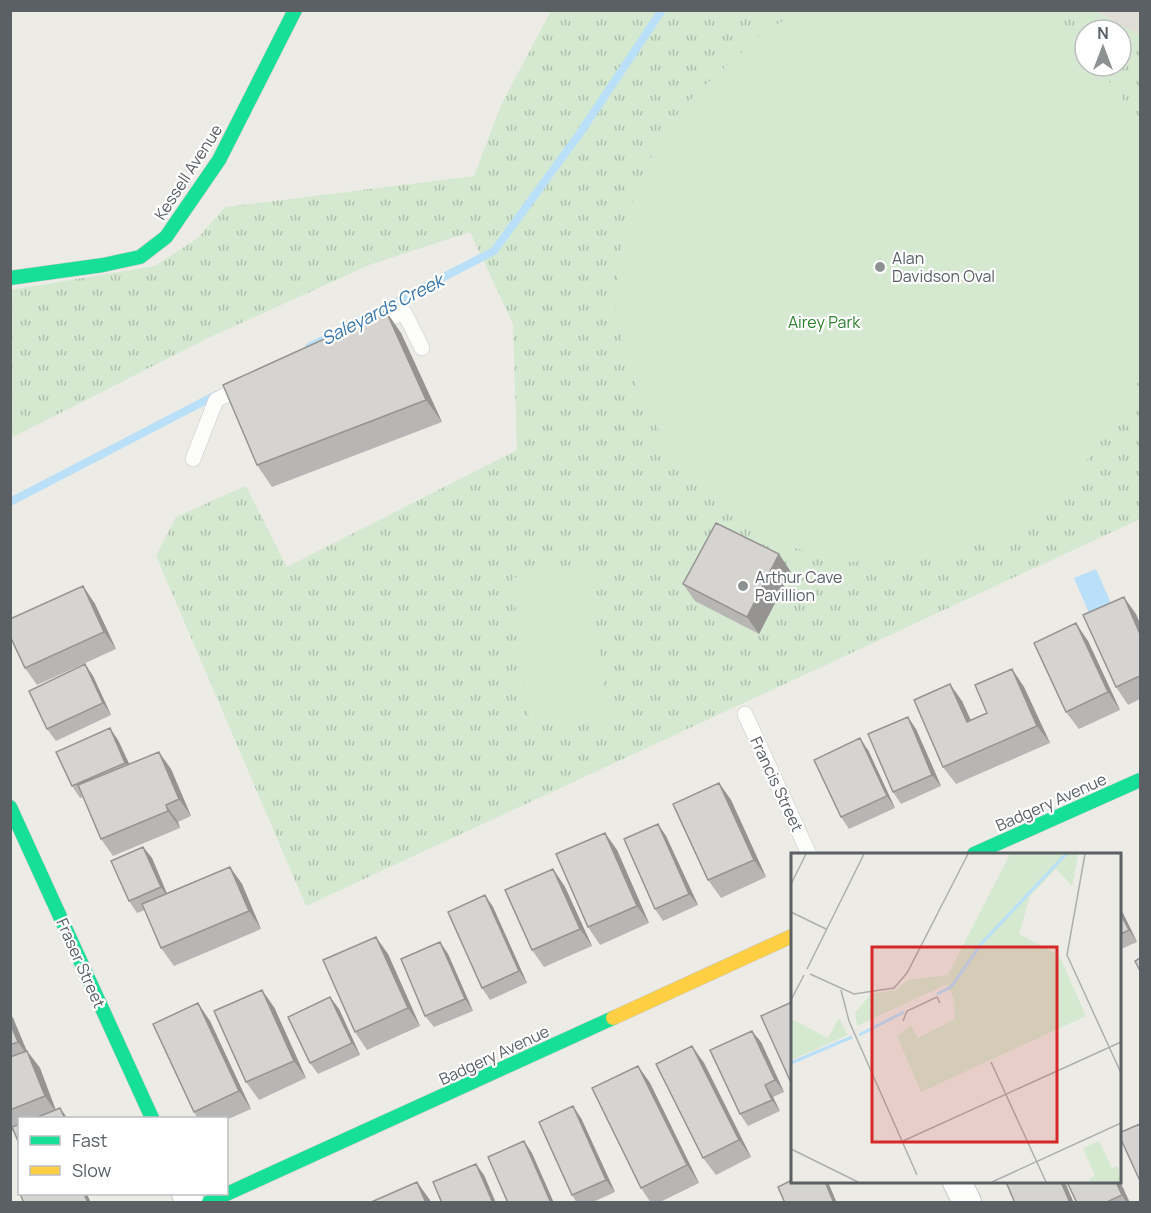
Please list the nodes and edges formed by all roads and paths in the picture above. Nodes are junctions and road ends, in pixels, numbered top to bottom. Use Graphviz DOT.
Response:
graph roads {
  1 [pos="295,10"];
  2 [pos="10,278"];
  3 [pos="362,332"];
  4 [pos="422,348"];
  5 [pos="258,380"];
  6 [pos="193,459"];
  7 [pos="745,714"];
  8 [pos="1140,780"];
  9 [pos="10,807"];
  10 [pos="808,853"];
  11 [pos="978,853"];
  12 [pos="791,936"];
  13 [pos="151,1117"];
  14 [pos="957,1183"];
  15 [pos="228,1194"];
  16 [pos="226,1195"];
  17 [pos="209,1203"];
  18 [pos="967,1203"];
  1 -- 2 [label="street, Kessell Avenue"];
  3 -- 4 [label="lane"];
  5 -- 6 [label="lane"];
  7 -- 10 [label="lane, Francis Street"];
  8 -- 11 [label="street, Badgery Avenue"];
  9 -- 13 [label="street, Fraser Street"];
  12 -- 15 [label="street, Badgery Avenue"];
  14 -- 18 [label="street"];
  16 -- 17 [label="street, Badgery Avenue"];
}
